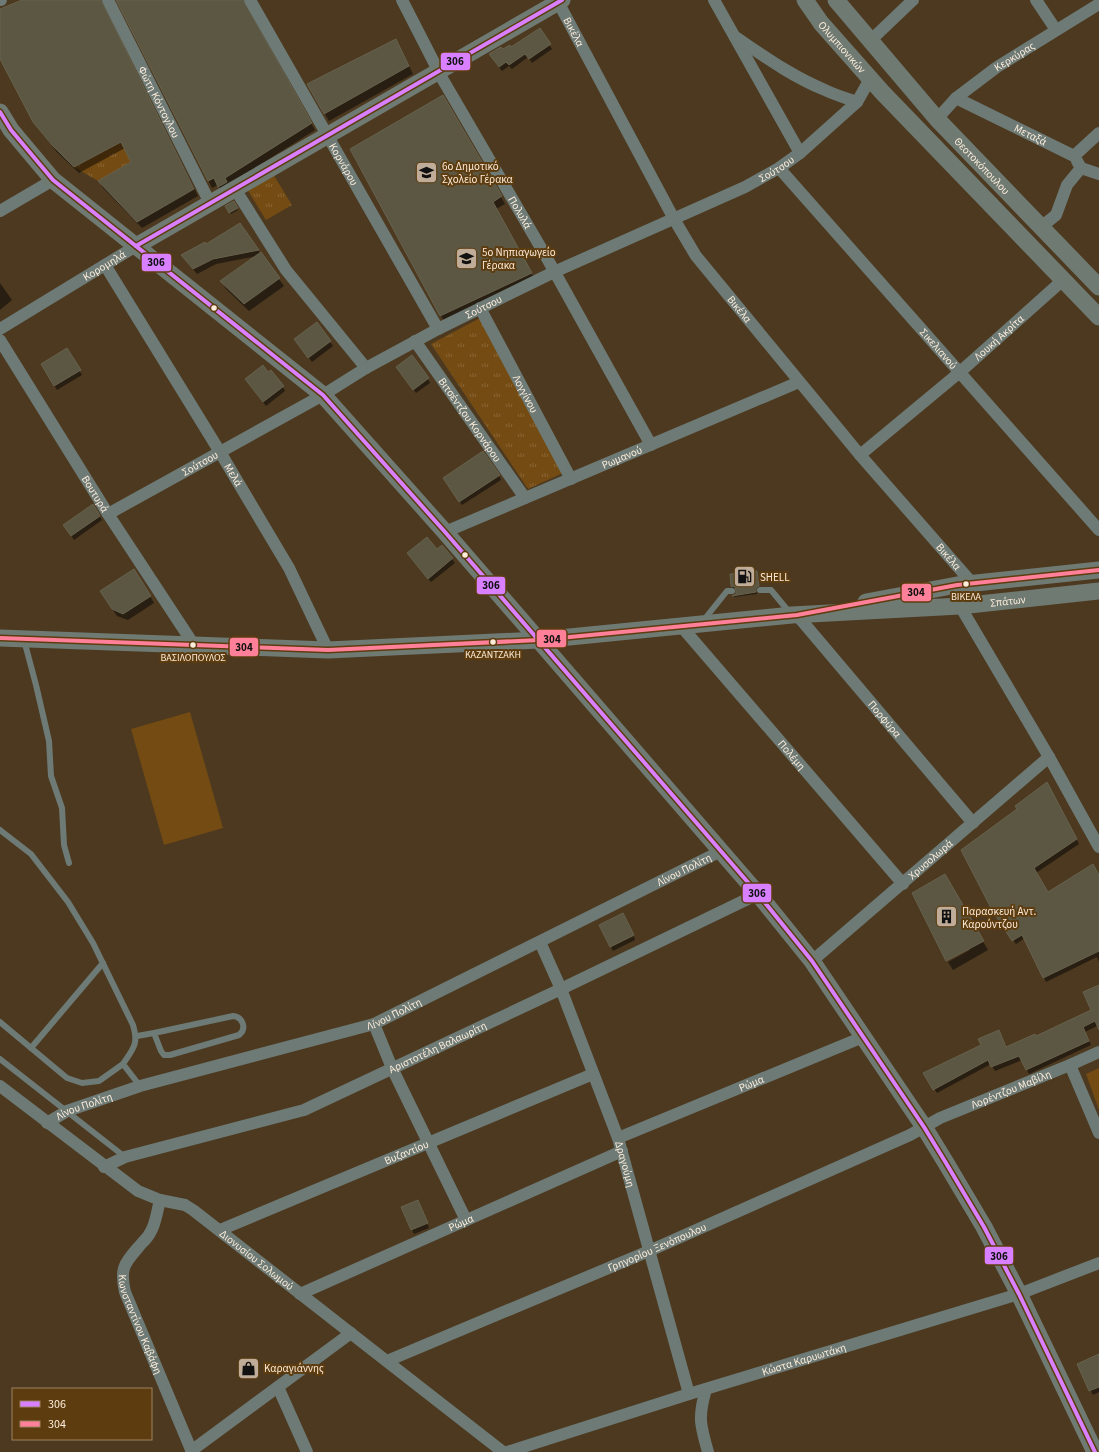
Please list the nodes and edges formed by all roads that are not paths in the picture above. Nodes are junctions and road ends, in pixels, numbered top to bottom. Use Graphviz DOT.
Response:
graph roads {
  1 [pos="108,0"];
  2 [pos="250,0"];
  3 [pos="402,0"];
  4 [pos="714,0"];
  5 [pos="805,0"];
  6 [pos="836,0"];
  7 [pos="913,0"];
  8 [pos="1036,0"];
  9 [pos="559,1"];
  10 [pos="1099,4"];
  11 [pos="1056,30"];
  12 [pos="735,36"];
  13 [pos="870,41"];
  14 [pos="438,72"];
  15 [pos="870,79"];
  16 [pos="882,92"];
  17 [pos="956,98"];
  18 [pos="857,102"];
  19 [pos="0,112"];
  20 [pos="937,119"];
  21 [pos="1099,133"];
  22 [pos="327,136"];
  23 [pos="800,153"];
  24 [pos="1074,156"];
  25 [pos="779,168"];
  26 [pos="1081,168"];
  27 [pos="1099,174"];
  28 [pos="53,180"];
  29 [pos="235,189"];
  30 [pos="210,203"];
  31 [pos="0,211"];
  32 [pos="674,219"];
  33 [pos="1041,227"];
  34 [pos="136,246"];
  35 [pos="105,265"];
  36 [pos="554,272"];
  37 [pos="1063,280"];
  38 [pos="1099,287"];
  39 [pos="480,308"];
  40 [pos="1099,317"];
  41 [pos="0,329"];
  42 [pos="438,329"];
  43 [pos="0,340"];
  44 [pos="415,341"];
  45 [pos="366,368"];
  46 [pos="960,372"];
  47 [pos="799,382"];
  48 [pos="323,395"];
  49 [pos="651,445"];
  50 [pos="220,452"];
  51 [pos="860,455"];
  52 [pos="571,479"];
  53 [pos="525,498"];
  54 [pos="108,514"];
  55 [pos="1099,530"];
  56 [pos="445,532"];
  57 [pos="1099,570"];
  58 [pos="972,584"];
  59 [pos="760,590"];
  60 [pos="732,591"];
  61 [pos="1099,591"];
  62 [pos="960,606"];
  63 [pos="794,615"];
  64 [pos="700,624"];
  65 [pos="682,626"];
  66 [pos="0,638"];
  67 [pos="24,640"];
  68 [pos="539,640"];
  69 [pos="194,645"];
  70 [pos="328,650"];
  71 [pos="1049,757"];
  72 [pos="972,823"];
  73 [pos="0,830"];
  74 [pos="1099,847"];
  75 [pos="721,851"];
  76 [pos="69,863"];
  77 [pos="903,884"];
  78 [pos="758,894"];
  79 [pos="540,942"];
  80 [pos="812,961"];
  81 [pos="103,963"];
  82 [pos="561,989"];
  83 [pos="0,1022"];
  84 [pos="374,1024"];
  85 [pos="154,1033"];
  86 [pos="137,1036"];
  87 [pos="863,1037"];
  88 [pos="31,1048"];
  89 [pos="1099,1052"];
  90 [pos="0,1059"];
  91 [pos="123,1064"];
  92 [pos="1070,1065"];
  93 [pos="392,1068"];
  94 [pos="594,1074"];
  95 [pos="0,1086"];
  96 [pos="140,1086"];
  97 [pos="67,1110"];
  98 [pos="47,1123"];
  99 [pos="924,1127"];
  100 [pos="1099,1133"];
  101 [pos="618,1138"];
  102 [pos="428,1142"];
  103 [pos="622,1151"];
  104 [pos="125,1157"];
  105 [pos="104,1167"];
  106 [pos="160,1200"];
  107 [pos="466,1220"];
  108 [pos="220,1230"];
  109 [pos="649,1251"];
  110 [pos="1099,1263"];
  111 [pos="300,1294"];
  112 [pos="1019,1294"];
  113 [pos="351,1333"];
  114 [pos="387,1361"];
  115 [pos="278,1387"];
  116 [pos="706,1389"];
  117 [pos="689,1394"];
  118 [pos="192,1452"];
  119 [pos="307,1452"];
  120 [pos="503,1452"];
  121 [pos="507,1452"];
  122 [pos="708,1452"];
  123 [pos="1095,1452"];
  1 -- 30 [label="street, Φώτη Κόντογλου"];
  2 -- 22 [label="street, Κορνάρου"];
  3 -- 14 [label="street, Πολυλά"];
  4 -- 12 [label="street"];
  5 -- 15 [label="street, Ολυμπιονικών"];
  6 -- 13 [label="street"];
  7 -- 13 [label="street"];
  8 -- 11 [label="street"];
  9 -- 14 [label="street, Κορομηλά"];
  9 -- 32 [label="street, Βικέλα"];
  10 -- 11 [label="street, Κερκύρας"];
  11 -- 17 [label="street, Κερκύρας"];
  12 -- 18 [label="street"];
  12 -- 23 [label="street"];
  13 -- 20 [label="street, Θεοτοκόπουλου"];
  14 -- 22 [label="street, Κορομηλά"];
  14 -- 36 [label="street, Πολυλά"];
  15 -- 16 [label="street, Ολυμπιονικών"];
  15 -- 18 [label="street, Σούτσου"];
  16 -- 18 [label="street, Σούτσου"];
  16 -- 37 [label="street, Θεοτοκόπουλου"];
  17 -- 20 [label="street, Κερκύρας"];
  17 -- 24 [label="street, Μεταξά"];
  18 -- 23 [label="street, Σούτσου"];
  19 -- 28 [label="street"];
  20 -- 33 [label="street, Θεοτοκόπουλου"];
  21 -- 24 [label="street"];
  22 -- 29 [label="street, Κορομηλά"];
  22 -- 42 [label="street, Κορνάρου"];
  23 -- 25 [label="street, Σούτσου"];
  24 -- 26 [label="street"];
  25 -- 32 [label="street, Σούτσου"];
  25 -- 46 [label="street, Σικελιανού"];
  26 -- 27 [label="street"];
  26 -- 33 [label="street"];
  28 -- 31 [label="street"];
  28 -- 34 [label="street"];
  29 -- 30 [label="street, Κορομηλά"];
  29 -- 45 [label="street"];
  30 -- 34 [label="street, Κορομηλά"];
  32 -- 36 [label="street, Σούτσου"];
  32 -- 47 [label="street, Βικέλα"];
  33 -- 38 [label="street, Θεοτοκόπουλου"];
  34 -- 35 [label="street, Κορομηλά"];
  34 -- 48 [label="street"];
  35 -- 41 [label="street, Κορομηλά"];
  35 -- 50 [label="street, Μελά"];
  36 -- 39 [label="street, Σούτσου"];
  36 -- 49 [label="street, Πολυλά"];
  37 -- 40 [label="street, Θεοτοκόπουλου"];
  37 -- 46 [label="street, Λουκή Ακρίτα"];
  39 -- 42 [label="street, Σούτσου"];
  39 -- 52 [label="street, Λογγίνου"];
  42 -- 44 [label="street, Σούτσου"];
  43 -- 54 [label="street, Βουτυρά"];
  44 -- 45 [label="street, Σούτσου"];
  44 -- 53 [label="street, Βιτσέντζου Κορνάρου"];
  45 -- 48 [label="street, Σούτσου"];
  46 -- 51 [label="street, Λουκή Ακρίτα"];
  46 -- 55 [label="street, Σικελιανού"];
  47 -- 49 [label="street, Ρωμανού"];
  47 -- 51 [label="street, Βικέλα"];
  48 -- 50 [label="street, Σούτσου"];
  48 -- 56 [label="street"];
  49 -- 52 [label="street, Ρωμανού"];
  50 -- 54 [label="street, Σούτσου"];
  50 -- 70 [label="street, Μελά"];
  51 -- 58 [label="street, Βικέλα"];
  52 -- 53 [label="street, Ρωμανού"];
  53 -- 56 [label="street, Ρωμανού"];
  54 -- 69 [label="street, Βουτυρά"];
  56 -- 68 [label="street"];
  57 -- 58 [label="street, Σπάτων"];
  58 -- 63 [label="street, Σπάτων"];
  59 -- 63 [label="lane"];
  60 -- 64 [label="lane"];
  61 -- 62 [label="street, Σπάτων"];
  62 -- 63 [label="street, Σπάτων"];
  62 -- 71 [label="street"];
  63 -- 64 [label="street, Σπάτων"];
  63 -- 72 [label="street, Πορφύρα"];
  64 -- 65 [label="street, Σπάτων"];
  65 -- 68 [label="street, Σπάτων"];
  65 -- 77 [label="street, Πολέμη"];
  66 -- 67 [label="street, Σπάτων"];
  67 -- 69 [label="street, Σπάτων"];
  67 -- 76 [label="lane"];
  68 -- 70 [label="street, Σπάτων"];
  68 -- 75 [label="street"];
  69 -- 70 [label="street, Σπάτων"];
  71 -- 72 [label="street, Χρυσολωρά"];
  71 -- 74 [label="street"];
  72 -- 77 [label="street, Χρυσολωρά"];
  73 -- 81 [label="lane"];
  75 -- 78 [label="street"];
  75 -- 79 [label="street, Λίνου Πολίτη"];
  77 -- 80 [label="street, Χρυσολωρά"];
  78 -- 80 [label="street"];
  78 -- 82 [label="street, Αριστοτέλη Βαλαωρίτη"];
  79 -- 82 [label="street, Δραγούμη"];
  79 -- 84 [label="street, Λίνου Πολίτη"];
  80 -- 87 [label="street"];
  81 -- 86 [label="lane"];
  81 -- 88 [label="lane"];
  82 -- 93 [label="street, Αριστοτέλη Βαλαωρίτη"];
  82 -- 94 [label="street, Δραγούμη"];
  83 -- 88 [label="lane"];
  84 -- 93 [label="street"];
  84 -- 96 [label="street, Λίνου Πολίτη"];
  85 -- 85 [label="lane"];
  85 -- 86 [label="lane"];
  86 -- 91 [label="lane"];
  87 -- 99 [label="street"];
  87 -- 101 [label="street, Ρώμα"];
  88 -- 91 [label="lane"];
  89 -- 92 [label="street, Λορέντζου Μαβίλη"];
  90 -- 97 [label="lane"];
  91 -- 96 [label="lane"];
  92 -- 99 [label="street, Λορέντζου Μαβίλη"];
  92 -- 100 [label="street"];
  93 -- 102 [label="street"];
  93 -- 104 [label="street, Αριστοτέλη Βαλαωρίτη"];
  94 -- 101 [label="street, Δραγούμη"];
  94 -- 102 [label="street, Βυζαντίου"];
  95 -- 98 [label="street, Διονυσίου Σολωμού"];
  96 -- 97 [label="street, Λίνου Πολίτη"];
  97 -- 98 [label="street, Λίνου Πολίτη"];
  97 -- 104 [label="lane"];
  98 -- 105 [label="street, Διονυσίου Σολωμού"];
  99 -- 109 [label="street, Γρηγορίου Ξενόπουλου"];
  99 -- 112 [label="street"];
  101 -- 103 [label="street, Δραγούμη"];
  102 -- 107 [label="street"];
  102 -- 108 [label="street, Βυζαντίου"];
  103 -- 107 [label="street, Ρώμα"];
  103 -- 109 [label="street, Δραγούμη"];
  104 -- 105 [label="street, Αριστοτέλη Βαλαωρίτη"];
  105 -- 106 [label="street, Διονυσίου Σολωμού"];
  106 -- 108 [label="street, Διονυσίου Σολωμού"];
  106 -- 118 [label="street, Κωνσταντίνου Καβάφη"];
  107 -- 111 [label="street, Ρώμα"];
  108 -- 111 [label="street, Διονυσίου Σολωμού"];
  109 -- 114 [label="street, Γρηγορίου Ξενόπουλου"];
  109 -- 117 [label="street, Δραγούμη"];
  110 -- 112 [label="street, Κώστα Καρυωτάκη"];
  111 -- 113 [label="street, Διονυσίου Σολωμού"];
  112 -- 116 [label="street, Κώστα Καρυωτάκη"];
  112 -- 123 [label="street"];
  113 -- 114 [label="street, Διονυσίου Σολωμού"];
  113 -- 115 [label="street"];
  114 -- 120 [label="street, Διονυσίου Σολωμού"];
  115 -- 118 [label="street"];
  115 -- 119 [label="street"];
  116 -- 117 [label="street, Κώστα Καρυωτάκη"];
  116 -- 122 [label="street"];
  117 -- 121 [label="street, Κώστα Καρυωτάκη"];
}
